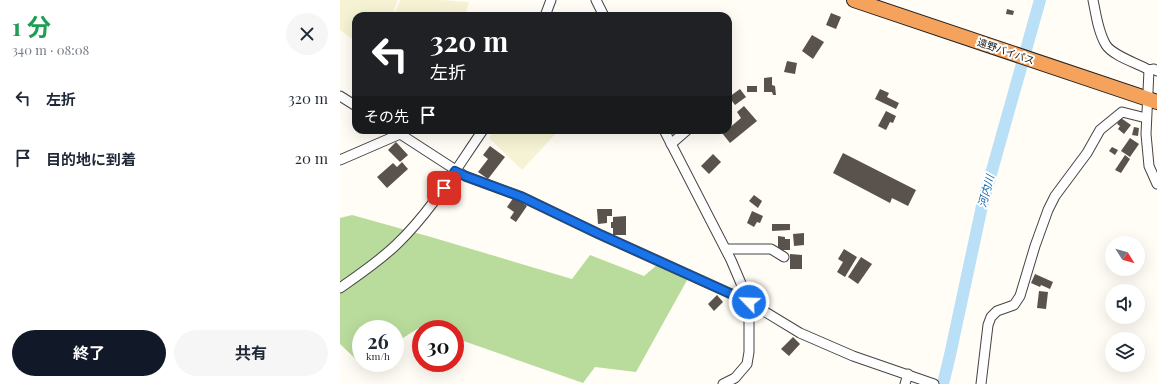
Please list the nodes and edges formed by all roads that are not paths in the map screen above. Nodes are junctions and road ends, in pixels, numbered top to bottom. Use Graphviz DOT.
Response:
graph roads {
  1 [pos="551,0"];
  2 [pos="596,0"];
  3 [pos="854,0"];
  4 [pos="880,0"];
  5 [pos="1093,0"];
  6 [pos="546,12"];
  7 [pos="602,12"];
  8 [pos="946,27"];
  9 [pos="1153,71"];
  10 [pos="340,96"];
  11 [pos="1153,96"];
  12 [pos="352,104"];
  13 [pos="1146,118"];
  14 [pos="393,134"];
  15 [pos="400,134"];
  16 [pos="480,134"];
  17 [pos="666,134"];
  18 [pos="683,134"];
  19 [pos="672,144"];
  20 [pos="340,160"];
  21 [pos="455,171"];
  22 [pos="1157,184"];
  23 [pos="726,249"];
  24 [pos="784,257"];
  25 [pos="340,288"];
  26 [pos="749,302"];
  27 [pos="908,374"];
  28 [pos="723,384"];
  29 [pos="905,384"];
  30 [pos="934,384"];
  31 [pos="981,384"];
  1 -- 6 [label="street"];
  2 -- 7 [label="street"];
  3 -- 8 [label="highway, 遠野バイパス"];
  4 -- 8 [label="highway, 遠野バイパス"];
  5 -- 9 [label="street"];
  8 -- 11 [label="highway, 遠野バイパス"];
  9 -- 11 [label="street"];
  10 -- 12 [label="street"];
  11 -- 13 [label="street"];
  13 -- 22 [label="street"];
  13 -- 31 [label="street"];
  14 -- 20 [label="street"];
  15 -- 21 [label="street"];
  16 -- 21 [label="street"];
  17 -- 19 [label="street"];
  18 -- 19 [label="street"];
  19 -- 23 [label="street"];
  21 -- 25 [label="street"];
  21 -- 26 [label="street"];
  23 -- 24 [label="street"];
  23 -- 26 [label="street"];
  26 -- 27 [label="street"];
  26 -- 28 [label="street"];
  27 -- 29 [label="street"];
  27 -- 30 [label="street"];
}
